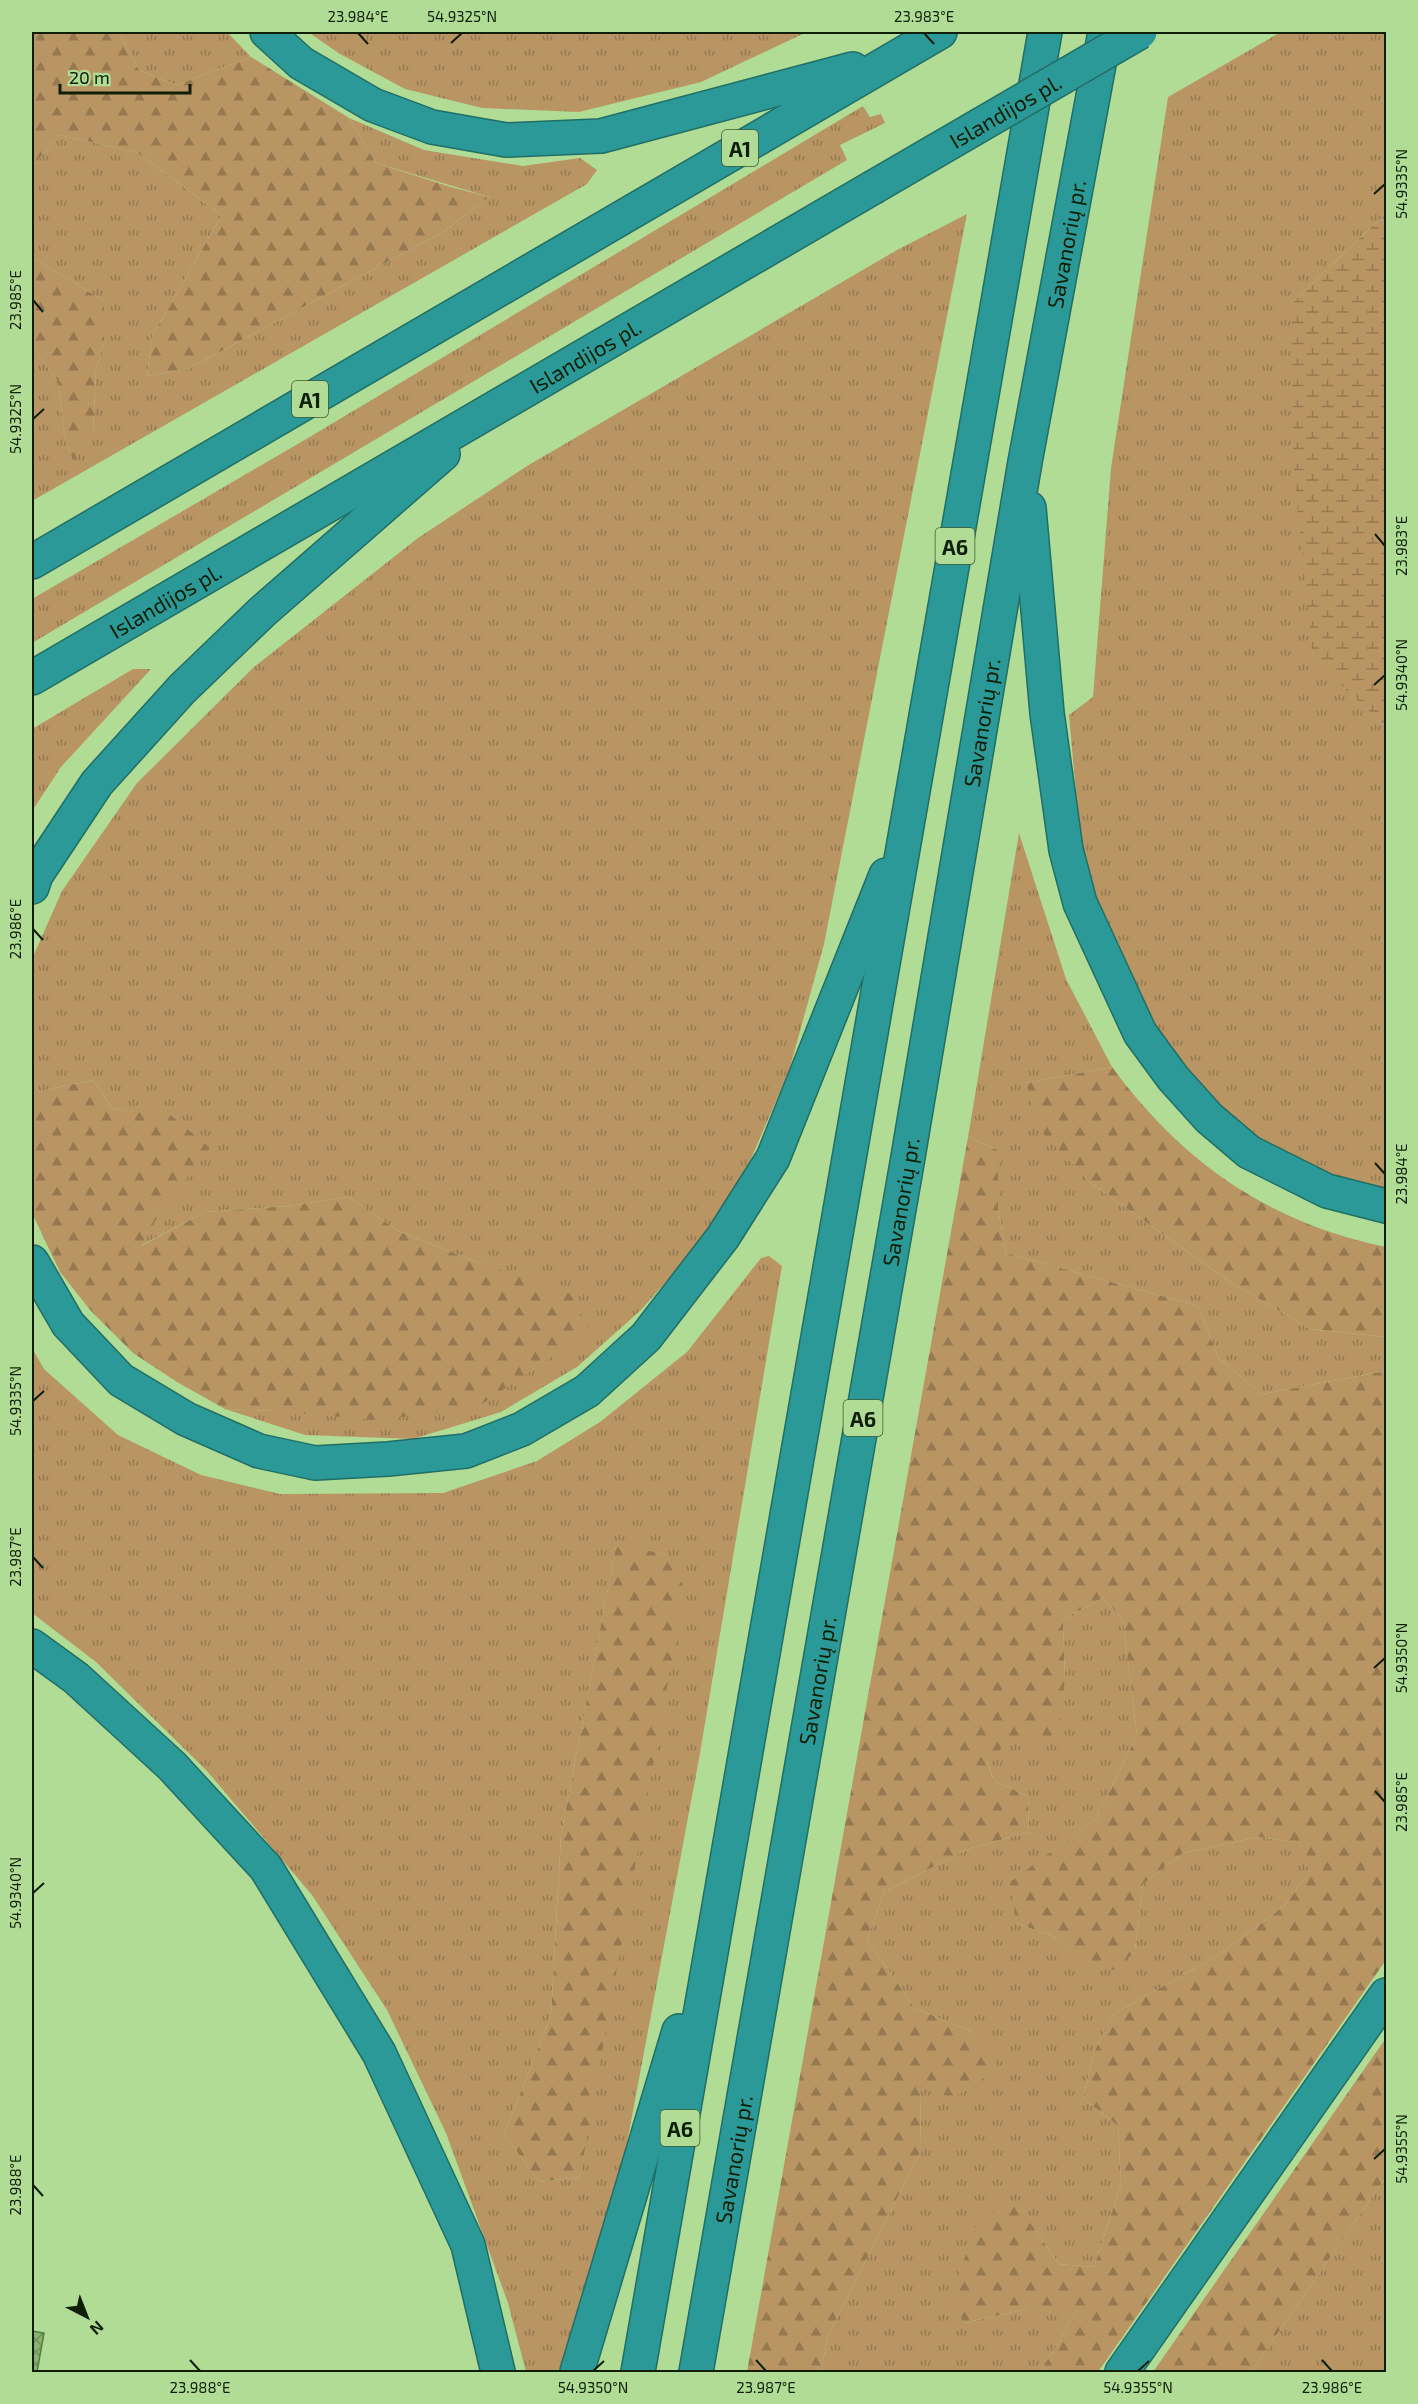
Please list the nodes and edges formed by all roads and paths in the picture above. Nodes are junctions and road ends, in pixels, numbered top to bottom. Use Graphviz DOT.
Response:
graph roads {
  1 [pos="267,32"];
  2 [pos="940,32"];
  3 [pos="1045,32"];
  4 [pos="1105,32"];
  5 [pos="1140,32"];
  6 [pos="893,58"];
  7 [pos="504,401"];
  8 [pos="1025,462"];
  9 [pos="32,562"];
  10 [pos="32,678"];
  11 [pos="911,812"];
  12 [pos="32,887"];
  13 [pos="1386,1206"];
  14 [pos="32,1262"];
  15 [pos="32,1646"];
  16 [pos="723,1882"];
  17 [pos="1386,1995"];
  18 [pos="498,2373"];
  19 [pos="577,2373"];
  20 [pos="638,2373"];
  21 [pos="696,2373"];
  22 [pos="1122,2373"];
  1 -- 6 [label="highway"];
  2 -- 6 [label="highway, A1"];
  3 -- 11 [label="highway, A6"];
  4 -- 8 [label="highway, Savanorių pr. / A6"];
  5 -- 7 [label="highway, Islandijos pl., bridge"];
  6 -- 9 [label="highway, A1"];
  7 -- 10 [label="highway, Islandijos pl."];
  7 -- 12 [label="highway"];
  8 -- 13 [label="highway"];
  8 -- 21 [label="highway, Savanorių pr. / A6"];
  11 -- 14 [label="highway"];
  11 -- 16 [label="highway, A6"];
  15 -- 18 [label="highway"];
  16 -- 19 [label="highway"];
  16 -- 20 [label="highway, A6"];
  17 -- 22 [label="highway"];
}
